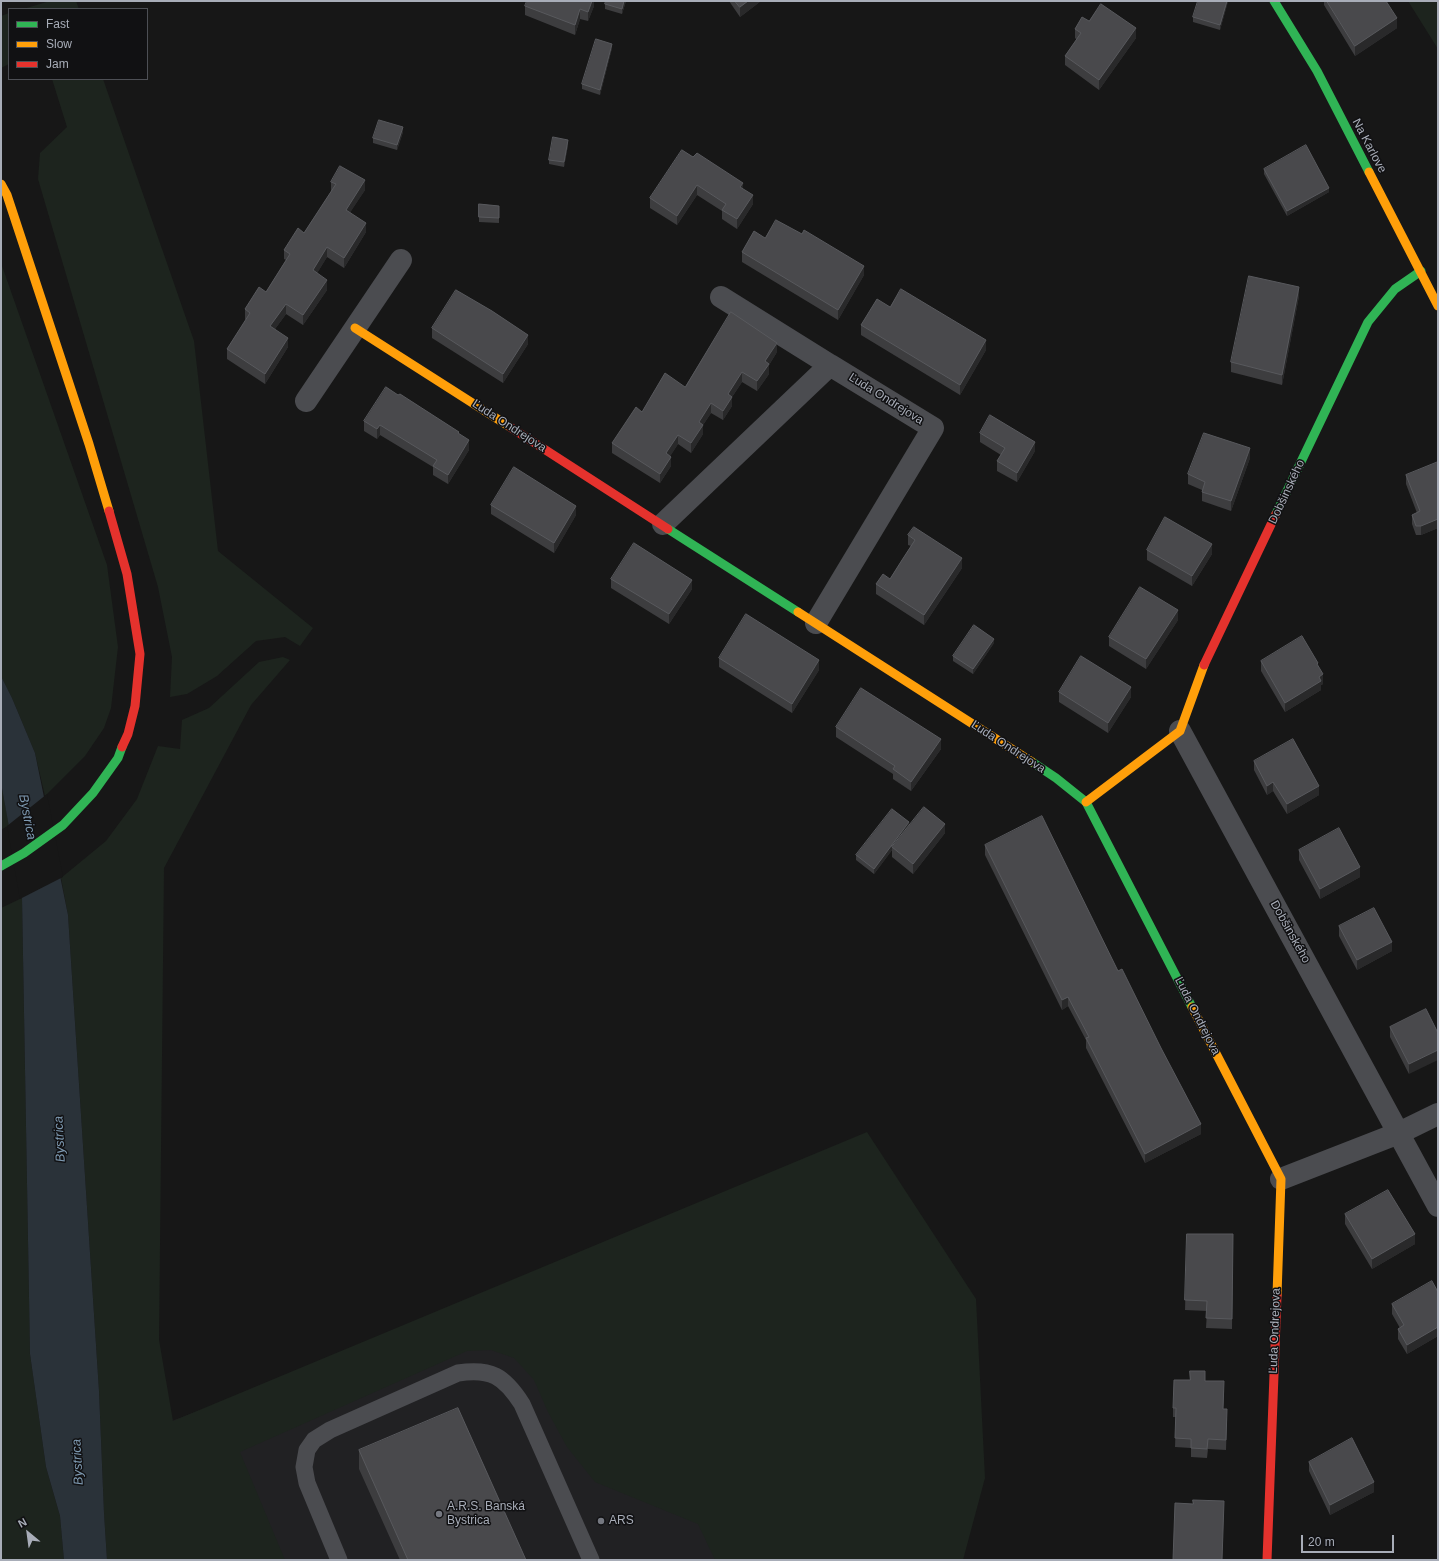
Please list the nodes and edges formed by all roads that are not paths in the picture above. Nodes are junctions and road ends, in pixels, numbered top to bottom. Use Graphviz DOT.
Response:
graph roads {
  1 [pos="1274,1"];
  2 [pos="1,184"];
  3 [pos="401,260"];
  4 [pos="1421,271"];
  5 [pos="720,297"];
  6 [pos="1438,306"];
  7 [pos="355,328"];
  8 [pos="830,365"];
  9 [pos="306,401"];
  10 [pos="663,524"];
  11 [pos="816,623"];
  12 [pos="1180,731"];
  13 [pos="1086,802"];
  14 [pos="1,866"];
  15 [pos="1438,1114"];
  16 [pos="1399,1133"];
  17 [pos="1281,1179"];
  18 [pos="1438,1206"];
  19 [pos="339,1560"];
  20 [pos="591,1560"];
  21 [pos="1267,1560"];
  1 -- 4 [label="street, Na Karlove"];
  2 -- 14 [label="street"];
  3 -- 7 [label="street"];
  4 -- 6 [label="street, Na Karlove"];
  4 -- 12 [label="street, Dobšinského"];
  5 -- 8 [label="street, Ľuda Ondrejova"];
  7 -- 9 [label="street"];
  7 -- 10 [label="street, Ľuda Ondrejova"];
  8 -- 10 [label="street"];
  8 -- 11 [label="street, Ľuda Ondrejova"];
  10 -- 11 [label="street, Ľuda Ondrejova"];
  11 -- 13 [label="street, Ľuda Ondrejova"];
  12 -- 13 [label="street"];
  12 -- 16 [label="street, Dobšinského"];
  13 -- 17 [label="street, Ľuda Ondrejova"];
  15 -- 16 [label="street"];
  16 -- 17 [label="street"];
  16 -- 18 [label="street, Dobšinského"];
  17 -- 21 [label="street, Ľuda Ondrejova"];
  19 -- 20 [label="lane"];
}
